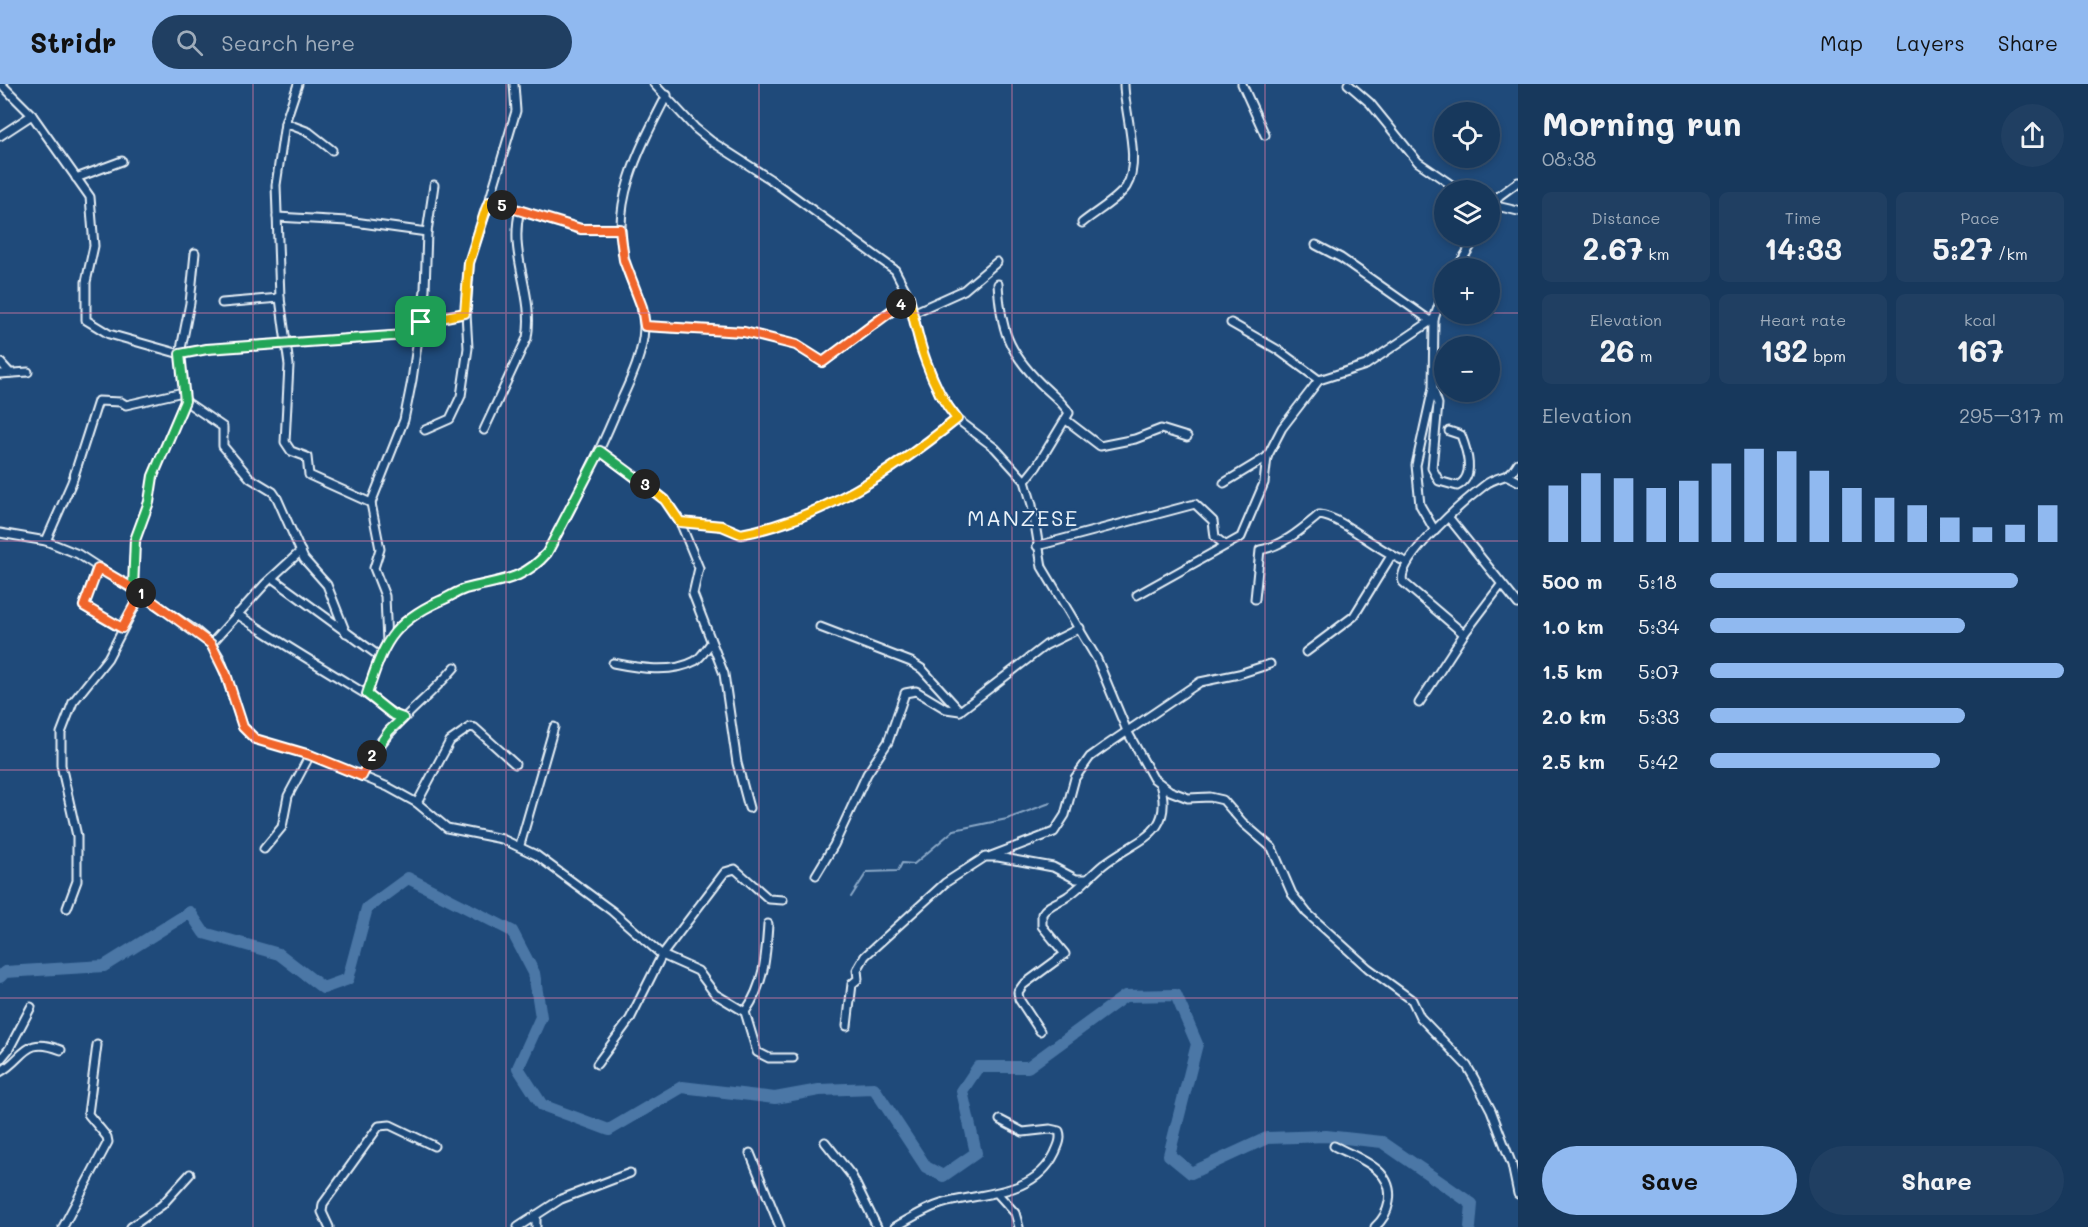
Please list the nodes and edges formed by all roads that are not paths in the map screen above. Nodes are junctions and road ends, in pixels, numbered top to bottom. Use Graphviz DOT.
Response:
graph roads {
  1 [pos="1,84"];
  2 [pos="298,84"];
  3 [pos="514,84"];
  4 [pos="654,84"];
  5 [pos="1124,84"];
  6 [pos="1242,84"];
  7 [pos="1348,84"];
  8 [pos="667,95"];
  9 [pos="32,115"];
  10 [pos="285,123"];
  11 [pos="1265,135"];
  12 [pos="0,136"];
  13 [pos="332,150"];
  14 [pos="122,161"];
  15 [pos="76,178"];
  16 [pos="1444,180"];
  17 [pos="1518,182"];
  18 [pos="434,185"];
  19 [pos="1500,195"];
  20 [pos="489,202"];
  21 [pos="1500,207"];
  22 [pos="520,210"];
  23 [pos="1518,211"];
  24 [pos="277,217"];
  25 [pos="1082,223"];
  26 [pos="620,229"];
  27 [pos="427,232"];
  28 [pos="1316,245"];
  29 [pos="195,253"];
  30 [pos="997,262"];
  31 [pos="998,284"];
  32 [pos="909,297"];
  33 [pos="280,298"];
  34 [pos="222,303"];
  35 [pos="465,313"];
  36 [pos="913,313"];
  37 [pos="1433,320"];
  38 [pos="421,322"];
  39 [pos="1231,323"];
  40 [pos="645,326"];
  41 [pos="420,334"];
  42 [pos="287,345"];
  43 [pos="180,354"];
  44 [pos="0,362"];
  45 [pos="28,372"];
  46 [pos="10,373"];
  47 [pos="0,374"];
  48 [pos="1319,380"];
  49 [pos="1433,388"];
  50 [pos="183,392"];
  51 [pos="185,401"];
  52 [pos="957,419"];
  53 [pos="1066,420"];
  54 [pos="425,430"];
  55 [pos="484,430"];
  56 [pos="1449,431"];
  57 [pos="1187,437"];
  58 [pos="600,451"];
  59 [pos="1267,457"];
  60 [pos="1518,463"];
  61 [pos="1508,476"];
  62 [pos="1518,480"];
  63 [pos="1025,481"];
  64 [pos="1224,483"];
  65 [pos="371,503"];
  66 [pos="1449,518"];
  67 [pos="680,522"];
  68 [pos="1435,531"];
  69 [pos="0,533"];
  70 [pos="46,542"];
  71 [pos="1225,545"];
  72 [pos="1036,546"];
  73 [pos="301,551"];
  74 [pos="1391,556"];
  75 [pos="1407,562"];
  76 [pos="98,568"];
  77 [pos="272,578"];
  78 [pos="1501,585"];
  79 [pos="133,588"];
  80 [pos="141,593"];
  81 [pos="1137,595"];
  82 [pos="1255,599"];
  83 [pos="1518,604"];
  84 [pos="237,614"];
  85 [pos="820,627"];
  86 [pos="122,628"];
  87 [pos="1080,628"];
  88 [pos="346,633"];
  89 [pos="1464,634"];
  90 [pos="711,643"];
  91 [pos="211,644"];
  92 [pos="387,644"];
  93 [pos="1306,652"];
  94 [pos="379,656"];
  95 [pos="613,663"];
  96 [pos="1270,663"];
  97 [pos="455,667"];
  98 [pos="367,694"];
  99 [pos="1419,703"];
  100 [pos="960,711"];
  101 [pos="403,718"];
  102 [pos="554,726"];
  103 [pos="1127,731"];
  104 [pos="310,755"];
  105 [pos="515,764"];
  106 [pos="362,776"];
  107 [pos="1160,784"];
  108 [pos="417,803"];
  109 [pos="749,808"];
  110 [pos="520,845"];
  111 [pos="264,849"];
  112 [pos="991,856"];
  113 [pos="816,875"];
  114 [pos="1090,878"];
  115 [pos="783,900"];
  116 [pos="67,908"];
  117 [pos="768,924"];
  118 [pos="662,956"];
  119 [pos="31,1007"];
  120 [pos="745,1012"];
  121 [pos="847,1026"];
  122 [pos="1040,1031"];
  123 [pos="97,1045"];
  124 [pos="61,1050"];
  125 [pos="793,1058"];
  126 [pos="0,1060"];
  127 [pos="597,1064"];
  128 [pos="0,1072"];
  129 [pos="1000,1120"];
  130 [pos="825,1142"];
  131 [pos="434,1146"];
  132 [pos="1334,1146"];
  133 [pos="750,1153"];
  134 [pos="630,1173"];
  135 [pos="190,1174"];
  136 [pos="997,1192"];
  137 [pos="1518,1194"];
  138 [pos="536,1215"];
  139 [pos="63,1227"];
  140 [pos="131,1227"];
  141 [pos="329,1227"];
  142 [pos="518,1227"];
  143 [pos="536,1227"];
  144 [pos="780,1227"];
  145 [pos="877,1227"];
  146 [pos="895,1227"];
  147 [pos="1019,1227"];
  148 [pos="1375,1227"];
  1 -- 9 [label="street"];
  2 -- 10 [label="street"];
  3 -- 20 [label="street"];
  4 -- 8 [label="street"];
  5 -- 25 [label="street"];
  6 -- 11 [label="street"];
  7 -- 16 [label="street"];
  8 -- 26 [label="street"];
  8 -- 32 [label="street"];
  9 -- 12 [label="street"];
  9 -- 15 [label="street"];
  10 -- 13 [label="street"];
  10 -- 24 [label="street"];
  14 -- 15 [label="street"];
  15 -- 43 [label="street"];
  17 -- 19 [label="street"];
  18 -- 27 [label="street"];
  20 -- 22 [label="street"];
  20 -- 35 [label="street"];
  21 -- 23 [label="street"];
  22 -- 26 [label="street"];
  22 -- 55 [label="street"];
  24 -- 27 [label="street"];
  24 -- 33 [label="street"];
  26 -- 40 [label="street"];
  27 -- 38 [label="street"];
  28 -- 37 [label="street"];
  29 -- 43 [label="street"];
  30 -- 36 [label="street"];
  31 -- 53 [label="street"];
  32 -- 36 [label="street"];
  32 -- 40 [label="street"];
  33 -- 34 [label="street"];
  33 -- 42 [label="street"];
  35 -- 38 [label="street"];
  35 -- 54 [label="street"];
  36 -- 52 [label="street"];
  37 -- 48 [label="street"];
  37 -- 49 [label="street"];
  38 -- 41 [label="street"];
  39 -- 48 [label="street"];
  40 -- 58 [label="street"];
  41 -- 42 [label="street"];
  41 -- 65 [label="street"];
  42 -- 43 [label="street"];
  42 -- 65 [label="street"];
  43 -- 50 [label="street"];
  44 -- 46 [label="street"];
  45 -- 46 [label="street"];
  46 -- 47 [label="street"];
  48 -- 59 [label="street"];
  49 -- 56 [label="street"];
  49 -- 68 [label="street"];
  50 -- 51 [label="street"];
  50 -- 70 [label="street"];
  51 -- 73 [label="street"];
  51 -- 79 [label="street"];
  52 -- 63 [label="street"];
  52 -- 67 [label="street"];
  53 -- 57 [label="street"];
  53 -- 63 [label="street"];
  58 -- 67 [label="street"];
  58 -- 92 [label="street"];
  59 -- 64 [label="street"];
  59 -- 71 [label="street"];
  60 -- 61 [label="street"];
  61 -- 62 [label="street"];
  61 -- 66 [label="street"];
  63 -- 72 [label="street"];
  65 -- 92 [label="street"];
  66 -- 68 [label="street"];
  66 -- 78 [label="street"];
  67 -- 90 [label="street"];
  68 -- 75 [label="street"];
  69 -- 70 [label="street"];
  70 -- 76 [label="street"];
  71 -- 72 [label="street"];
  71 -- 81 [label="street"];
  72 -- 87 [label="street"];
  73 -- 77 [label="street"];
  73 -- 88 [label="street"];
  74 -- 75 [label="street"];
  74 -- 82 [label="street"];
  74 -- 93 [label="street"];
  75 -- 89 [label="street"];
  76 -- 79 [label="street"];
  76 -- 86 [label="street"];
  77 -- 84 [label="street"];
  77 -- 88 [label="street"];
  78 -- 83 [label="street"];
  78 -- 89 [label="street"];
  79 -- 80 [label="street"];
  80 -- 86 [label="street"];
  80 -- 91 [label="street"];
  84 -- 91 [label="street"];
  84 -- 98 [label="street"];
  85 -- 100 [label="street"];
  86 -- 116 [label="street"];
  87 -- 100 [label="street"];
  87 -- 103 [label="street"];
  88 -- 94 [label="street"];
  89 -- 99 [label="street"];
  90 -- 95 [label="street"];
  90 -- 109 [label="street"];
  91 -- 104 [label="street"];
  92 -- 94 [label="street"];
  94 -- 98 [label="street"];
  96 -- 103 [label="street"];
  97 -- 101 [label="street"];
  98 -- 101 [label="street"];
  100 -- 113 [label="street"];
  101 -- 106 [label="street"];
  102 -- 110 [label="street"];
  103 -- 107 [label="street"];
  103 -- 112 [label="street"];
  104 -- 106 [label="street"];
  104 -- 111 [label="street"];
  105 -- 108 [label="street"];
  106 -- 108 [label="street"];
  107 -- 114 [label="street"];
  107 -- 137 [label="street"];
  108 -- 110 [label="street"];
  110 -- 118 [label="street"];
  112 -- 114 [label="street"];
  112 -- 121 [label="street"];
  114 -- 122 [label="street"];
  115 -- 118 [label="street"];
  117 -- 120 [label="street"];
  118 -- 120 [label="street"];
  118 -- 127 [label="street"];
  119 -- 126 [label="street"];
  120 -- 125 [label="street"];
  123 -- 139 [label="street"];
  124 -- 128 [label="street"];
  129 -- 136 [label="street"];
  130 -- 145 [label="street"];
  131 -- 141 [label="street"];
  132 -- 148 [label="street"];
  133 -- 144 [label="street"];
  134 -- 138 [label="street"];
  135 -- 140 [label="street"];
  136 -- 146 [label="street"];
  136 -- 147 [label="street"];
  138 -- 142 [label="street"];
  138 -- 143 [label="street"];
}
